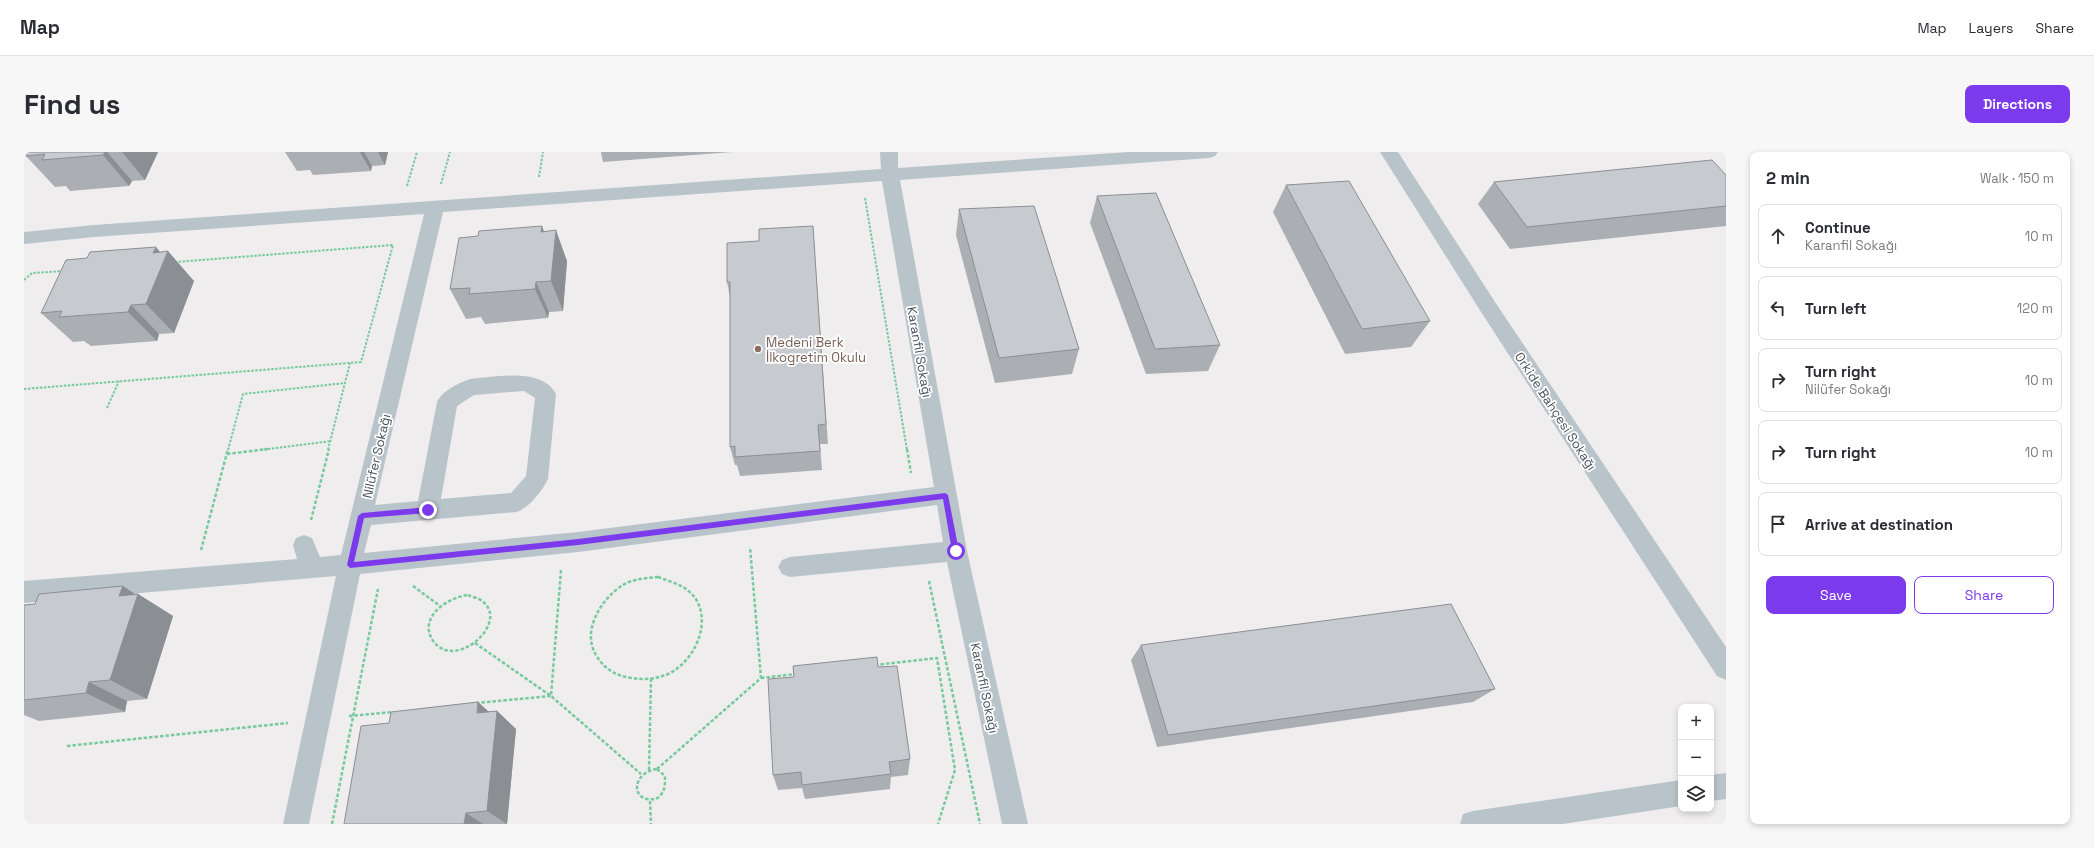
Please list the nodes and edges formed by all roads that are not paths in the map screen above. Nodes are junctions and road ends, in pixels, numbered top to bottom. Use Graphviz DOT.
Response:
graph roads {
  1 [pos="889,152"];
  2 [pos="1209,152"];
  3 [pos="1389,152"];
  4 [pos="890,175"];
  5 [pos="435,207"];
  6 [pos="24,238"];
  7 [pos="945,495"];
  8 [pos="428,510"];
  9 [pos="362,516"];
  10 [pos="304,545"];
  11 [pos="956,551"];
  12 [pos="350,565"];
  13 [pos="790,567"];
  14 [pos="312,568"];
  15 [pos="24,592"];
  16 [pos="1726,668"];
  17 [pos="1726,786"];
  18 [pos="1714,788"];
  19 [pos="1678,793"];
  20 [pos="296,824"];
  21 [pos="1015,824"];
  22 [pos="1473,824"];
  1 -- 4 [label="street, Karanfil Sokağı"];
  2 -- 4 [label="street"];
  3 -- 16 [label="street, Orkide Bahçesi Sokağı"];
  4 -- 5 [label="street"];
  4 -- 7 [label="street, Karanfil Sokağı"];
  5 -- 6 [label="street"];
  5 -- 9 [label="street, Nilüfer Sokağı"];
  7 -- 11 [label="street, Karanfil Sokağı"];
  7 -- 12 [label="street"];
  8 -- 8 [label="street"];
  8 -- 9 [label="street"];
  9 -- 12 [label="street, Nilüfer Sokağı"];
  10 -- 14 [label="street"];
  11 -- 13 [label="street"];
  11 -- 21 [label="street, Karanfil Sokağı"];
  12 -- 14 [label="street"];
  12 -- 20 [label="street, Nilüfer Sokağı"];
  14 -- 15 [label="street"];
  17 -- 18 [label="street"];
  19 -- 22 [label="street"];
}
